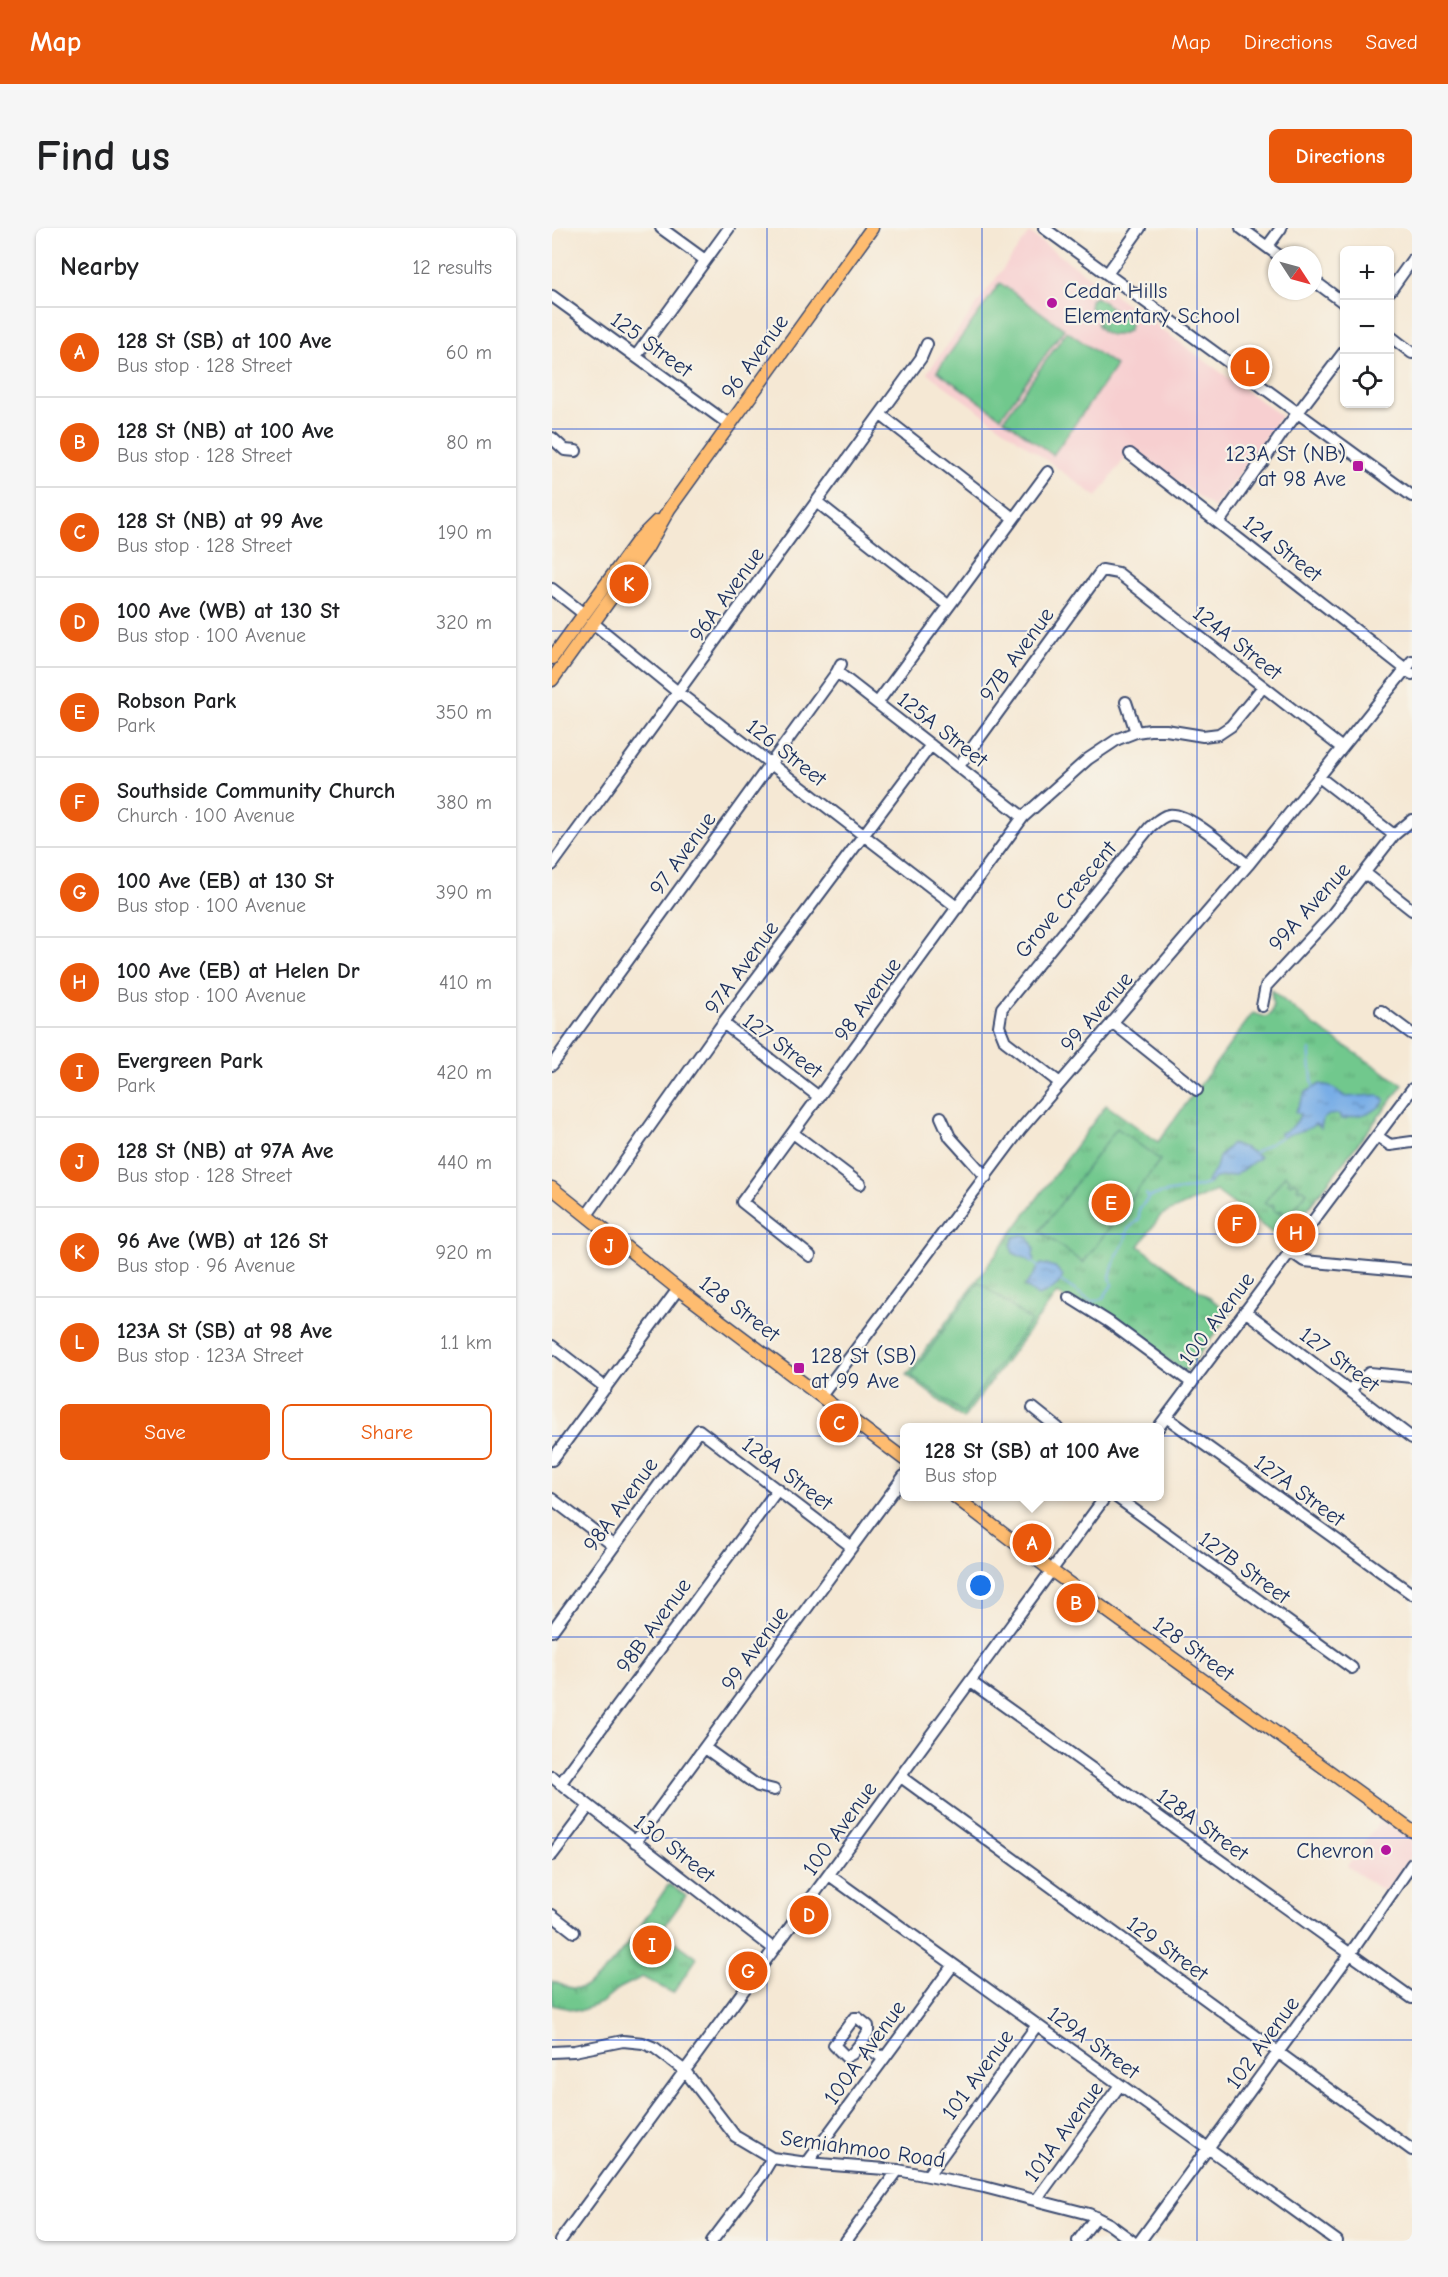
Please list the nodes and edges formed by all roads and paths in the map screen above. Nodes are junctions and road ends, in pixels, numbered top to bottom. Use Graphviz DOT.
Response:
graph roads {
  1 [pos="661,228"];
  2 [pos="729,228"];
  3 [pos="1044,228"];
  4 [pos="1140,228"];
  5 [pos="1241,228"];
  6 [pos="1281,228"];
  7 [pos="868,230"];
  8 [pos="1267,247"];
  9 [pos="705,260"];
  10 [pos="1412,261"];
  11 [pos="1107,274"];
  12 [pos="1394,284"];
  13 [pos="1322,287"];
  14 [pos="552,296"];
  15 [pos="1340,300"];
  16 [pos="1394,340"];
  17 [pos="927,344"];
  18 [pos="1412,353"];
  19 [pos="1343,354"];
  20 [pos="636,356"];
  21 [pos="1299,413"];
  22 [pos="881,415"];
  23 [pos="730,425"];
  24 [pos="552,438"];
  25 [pos="576,451"];
  26 [pos="1130,454"];
  27 [pos="1048,472"];
  28 [pos="1412,496"];
  29 [pos="817,502"];
  30 [pos="1013,518"];
  31 [pos="1219,522"];
  32 [pos="1107,571"];
  33 [pos="552,589"];
  34 [pos="949,606"];
  35 [pos="589,619"];
  36 [pos="552,658"];
  37 [pos="839,668"];
  38 [pos="1410,668"];
  39 [pos="552,680"];
  40 [pos="1263,687"];
  41 [pos="679,693"];
  42 [pos="878,702"];
  43 [pos="1126,702"];
  44 [pos="1136,732"];
  45 [pos="931,745"];
  46 [pos="1342,748"];
  47 [pos="771,764"];
  48 [pos="959,766"];
  49 [pos="1319,777"];
  50 [pos="1023,817"];
  51 [pos="1412,820"];
  52 [pos="863,835"];
  53 [pos="1394,835"];
  54 [pos="552,865"];
  55 [pos="1248,865"];
  56 [pos="1365,873"];
  57 [pos="958,908"];
  58 [pos="1412,910"];
  59 [pos="1262,1006"];
  60 [pos="1382,1011"];
  61 [pos="1112,1022"];
  62 [pos="723,1023"];
  63 [pos="1412,1034"];
  64 [pos="552,1065"];
  65 [pos="1060,1083"];
  66 [pos="1412,1089"];
  67 [pos="1197,1090"];
  68 [pos="819,1097"];
  69 [pos="941,1117"];
  70 [pos="793,1133"];
  71 [pos="1377,1136"];
  72 [pos="1412,1142"];
  73 [pos="986,1177"];
  74 [pos="860,1184"];
  75 [pos="552,1188"];
  76 [pos="587,1215"];
  77 [pos="1290,1251"];
  78 [pos="810,1256"];
  79 [pos="1412,1271"];
  80 [pos="678,1289"];
  81 [pos="1069,1297"];
  82 [pos="1245,1311"];
  83 [pos="552,1346"];
  84 [pos="1412,1377"];
  85 [pos="1192,1383"];
  86 [pos="606,1388"];
  87 [pos="1349,1390"];
  88 [pos="821,1396"];
  89 [pos="1033,1408"];
  90 [pos="1166,1417"];
  91 [pos="1052,1423"];
  92 [pos="1162,1423"];
  93 [pos="699,1430"];
  94 [pos="1412,1438"];
  95 [pos="900,1456"];
  96 [pos="552,1460"];
  97 [pos="900,1481"];
  98 [pos="778,1489"];
  99 [pos="552,1499"];
  100 [pos="959,1501"];
  101 [pos="1103,1501"];
  102 [pos="1121,1501"];
  103 [pos="614,1546"];
  104 [pos="852,1547"];
  105 [pos="1052,1571"];
  106 [pos="1412,1594"];
  107 [pos="552,1631"];
  108 [pos="1352,1668"];
  109 [pos="971,1683"];
  110 [pos="705,1748"];
  111 [pos="901,1777"];
  112 [pos="556,1781"];
  113 [pos="774,1790"];
  114 [pos="589,1806"];
  115 [pos="1412,1831"];
  116 [pos="635,1842"];
  117 [pos="552,1855"];
  118 [pos="1412,1864"];
  119 [pos="829,1875"];
  120 [pos="552,1915"];
  121 [pos="574,1932"];
  122 [pos="774,1949"];
  123 [pos="1350,1954"];
  124 [pos="953,1965"];
  125 [pos="1412,1998"];
  126 [pos="1037,2025"];
  127 [pos="861,2043"];
  128 [pos="552,2052"];
  129 [pos="1278,2052"];
  130 [pos="883,2058"];
  131 [pos="685,2071"];
  132 [pos="1120,2085"];
  133 [pos="1209,2149"];
  134 [pos="1412,2151"];
  135 [pos="772,2158"];
  136 [pos="807,2163"];
  137 [pos="898,2170"];
  138 [pos="928,2175"];
  139 [pos="1037,2199"];
  140 [pos="1096,2217"];
  141 [pos="560,2241"];
  142 [pos="712,2241"];
  143 [pos="846,2241"];
  144 [pos="1078,2241"];
  145 [pos="1132,2241"];
  146 [pos="1140,2241"];
  147 [pos="1336,2241"];
  1 -- 9 [label="street"];
  2 -- 9 [label="street"];
  3 -- 11 [label="street"];
  4 -- 11 [label="street"];
  5 -- 8 [label="street"];
  6 -- 8 [label="street"];
  7 -- 23 [label="main road, 96 Avenue"];
  9 -- 20 [label="street"];
  10 -- 12 [label="street"];
  11 -- 21 [label="street"];
  13 -- 15 [label="street"];
  14 -- 20 [label="street, 125 Street"];
  16 -- 18 [label="street"];
  17 -- 22 [label="street, 96A Avenue"];
  19 -- 21 [label="street"];
  20 -- 23 [label="street, 125 Street"];
  21 -- 28 [label="street"];
  21 -- 31 [label="street"];
  22 -- 29 [label="street, 96A Avenue"];
  22 -- 30 [label="street"];
  23 -- 35 [label="main road, 96 Avenue"];
  24 -- 25 [label="street"];
  26 -- 31 [label="street, 124 Street"];
  27 -- 30 [label="street"];
  29 -- 34 [label="street"];
  29 -- 41 [label="street, 96A Avenue"];
  30 -- 34 [label="street"];
  31 -- 38 [label="street, 124 Street"];
  32 -- 40 [label="street, 124A Street"];
  32 -- 48 [label="street, 97B Avenue"];
  33 -- 35 [label="street, 126 Street"];
  34 -- 42 [label="street"];
  35 -- 36 [label="main road, 96 Avenue"];
  35 -- 39 [label="main road, 96 Avenue"];
  35 -- 41 [label="street, 126 Street"];
  37 -- 42 [label="street, 125A Street"];
  37 -- 47 [label="street, 97 Avenue"];
  38 -- 46 [label="street, 99 Avenue"];
  40 -- 44 [label="street"];
  40 -- 46 [label="street, 124A Street"];
  41 -- 47 [label="street, 126 Street"];
  41 -- 54 [label="street, 96A Avenue"];
  42 -- 45 [label="street, 125A Street"];
  43 -- 44 [label="street"];
  44 -- 50 [label="street, 98 Avenue"];
  45 -- 48 [label="street, 125A Street"];
  45 -- 52 [label="street, 97A Avenue"];
  46 -- 49 [label="street, 99 Avenue"];
  47 -- 52 [label="street, 126 Street"];
  47 -- 64 [label="street, 97 Avenue"];
  48 -- 50 [label="street, 125A Street"];
  49 -- 53 [label="street"];
  49 -- 55 [label="street, 99 Avenue"];
  50 -- 57 [label="street, 98 Avenue"];
  51 -- 53 [label="street"];
  52 -- 57 [label="street, 126 Street"];
  52 -- 62 [label="street, 97A Avenue"];
  53 -- 56 [label="street, 99A Avenue"];
  55 -- 61 [label="street, 99 Avenue"];
  55 -- 65 [label="street, Grove Crescent"];
  56 -- 58 [label="street"];
  56 -- 59 [label="street, 99A Avenue"];
  57 -- 68 [label="street, 98 Avenue"];
  60 -- 63 [label="street"];
  61 -- 65 [label="street, 99 Avenue"];
  61 -- 67 [label="street"];
  62 -- 68 [label="street, 127 Street"];
  62 -- 76 [label="street, 97A Avenue"];
  65 -- 73 [label="street, 99 Avenue"];
  66 -- 71 [label="street, 100 Avenue"];
  68 -- 70 [label="street, 98 Avenue"];
  69 -- 73 [label="street"];
  70 -- 74 [label="street"];
  70 -- 78 [label="street, 98 Avenue"];
  71 -- 72 [label="street"];
  71 -- 77 [label="street, 100 Avenue"];
  73 -- 88 [label="street, 99 Avenue"];
  75 -- 76 [label="main road, 128 Street"];
  76 -- 80 [label="main road, 128 Street"];
  77 -- 79 [label="street"];
  77 -- 82 [label="street, 100 Avenue"];
  80 -- 86 [label="street"];
  80 -- 88 [label="main road, 128 Street"];
  81 -- 85 [label="street"];
  82 -- 85 [label="street, 100 Avenue"];
  82 -- 87 [label="street, 127 Street"];
  83 -- 86 [label="street"];
  84 -- 87 [label="street"];
  85 -- 90 [label="street, 100 Avenue"];
  86 -- 96 [label="street"];
  87 -- 94 [label="street, 127 Street"];
  88 -- 95 [label="main road, 128 Street"];
  89 -- 91 [label="street"];
  90 -- 92 [label="street, 100 Avenue"];
  90 -- 106 [label="street, 127A Street"];
  93 -- 98 [label="street, 128A Street"];
  93 -- 103 [label="street, 98A Avenue"];
  97 -- 104 [label="street, 99 Avenue"];
  98 -- 104 [label="street, 128A Street"];
  98 -- 112 [label="street, 98B Avenue"];
  99 -- 103 [label="street"];
  100 -- 105 [label="main road, 128 Street"];
  101 -- 105 [label="street, 100 Avenue"];
  102 -- 108 [label="street, 127B Street"];
  103 -- 107 [label="street, 98A Avenue"];
  104 -- 110 [label="street, 99 Avenue"];
  105 -- 109 [label="street, 100 Avenue"];
  105 -- 115 [label="main road, 128 Street"];
  109 -- 111 [label="street, 100 Avenue"];
  109 -- 123 [label="street, 128A Street"];
  110 -- 113 [label="street"];
  110 -- 116 [label="street, 99 Avenue"];
  111 -- 119 [label="street, 100 Avenue"];
  111 -- 129 [label="street, 129 Street"];
  112 -- 114 [label="street, 130 Street"];
  114 -- 116 [label="street, 130 Street"];
  114 -- 117 [label="street"];
  116 -- 122 [label="street, 130 Street"];
  118 -- 123 [label="street, 102 Avenue"];
  119 -- 122 [label="street, 100 Avenue"];
  119 -- 124 [label="street, 129A Street"];
  120 -- 121 [label="street"];
  122 -- 131 [label="street, 100 Avenue"];
  123 -- 125 [label="street, 128A Street"];
  123 -- 129 [label="street, 102 Avenue"];
  124 -- 126 [label="street, 129A Street"];
  124 -- 130 [label="street, 100A Avenue"];
  126 -- 132 [label="street, 129A Street"];
  126 -- 138 [label="street, 101 Avenue"];
  127 -- 130 [label="street"];
  128 -- 131 [label="street, Semiahmoo Road"];
  129 -- 133 [label="street, 102 Avenue"];
  129 -- 134 [label="street, 129 Street"];
  130 -- 136 [label="street, 100A Avenue"];
  131 -- 135 [label="street, Semiahmoo Road"];
  131 -- 141 [label="street, 100 Avenue"];
  132 -- 133 [label="street, 129A Street"];
  132 -- 139 [label="street, 101A Avenue"];
  133 -- 146 [label="street, 102 Avenue"];
  133 -- 147 [label="street, 129A Street"];
  135 -- 136 [label="street, Semiahmoo Road"];
  135 -- 142 [label="street"];
  136 -- 137 [label="street, Semiahmoo Road"];
  137 -- 138 [label="street, Semiahmoo Road"];
  137 -- 143 [label="street"];
  138 -- 139 [label="street, Semiahmoo Road"];
  139 -- 140 [label="street, Semiahmoo Road"];
  140 -- 144 [label="street"];
  140 -- 145 [label="street, Semiahmoo Road"];
}
